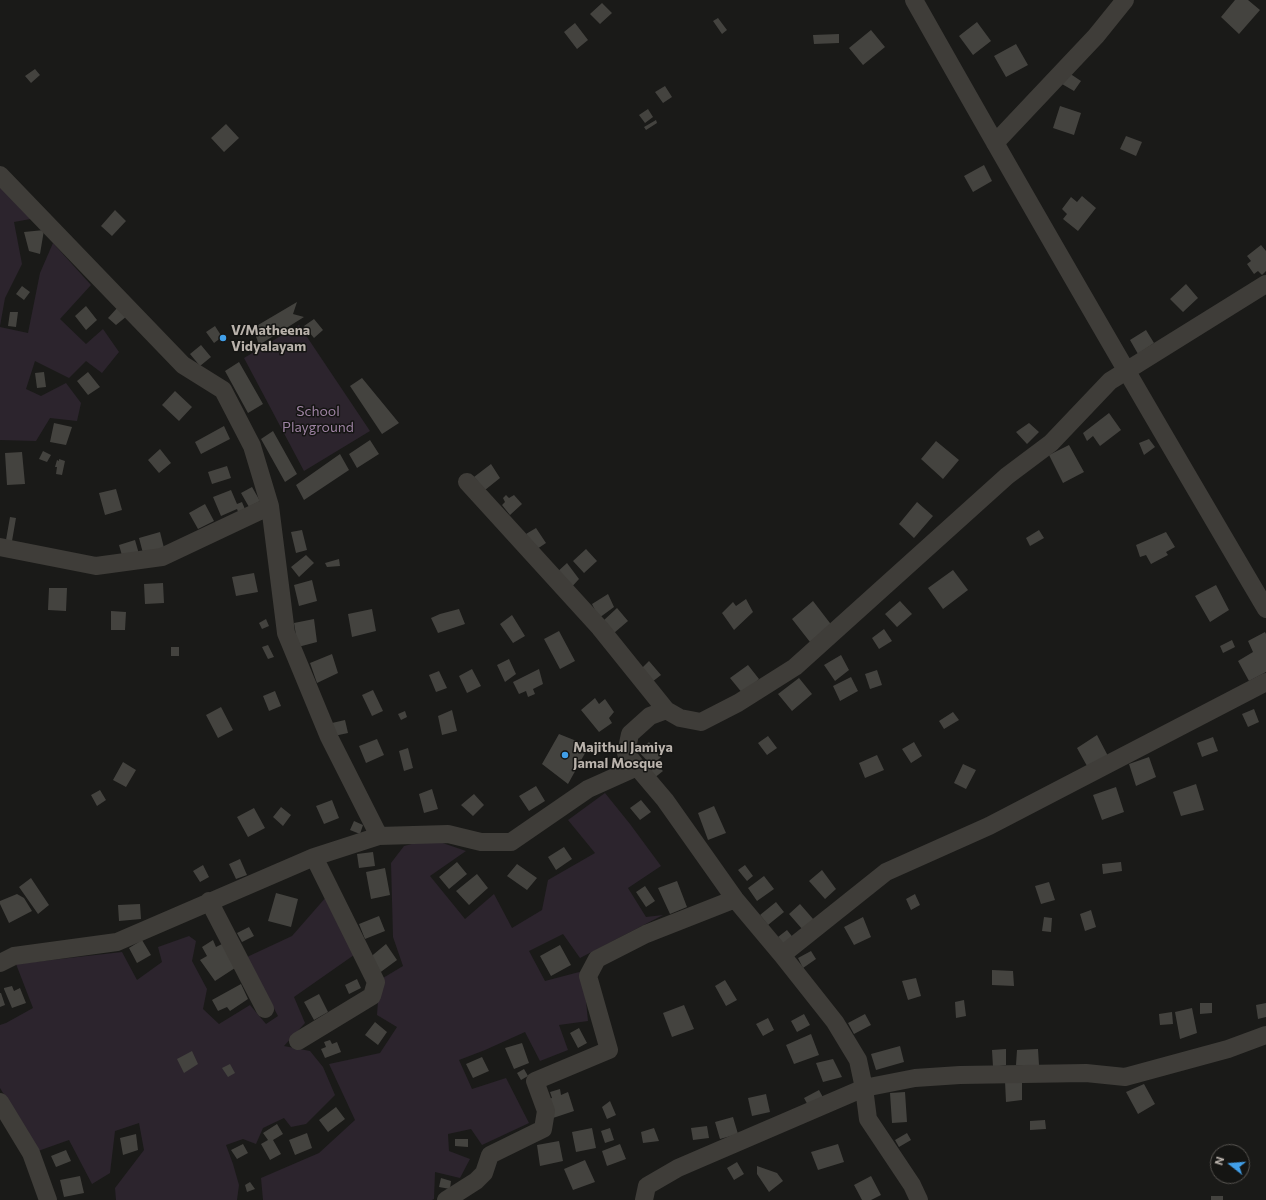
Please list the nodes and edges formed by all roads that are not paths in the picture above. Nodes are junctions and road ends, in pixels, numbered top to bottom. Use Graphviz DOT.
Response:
graph roads {
  1 [pos="914,0"];
  2 [pos="1125,0"];
  3 [pos="994,143"];
  4 [pos="0,175"];
  5 [pos="1266,284"];
  6 [pos="1126,371"];
  7 [pos="467,482"];
  8 [pos="270,506"];
  9 [pos="0,547"];
  10 [pos="1266,609"];
  11 [pos="1266,682"];
  12 [pos="666,710"];
  13 [pos="637,767"];
  14 [pos="379,836"];
  15 [pos="314,857"];
  16 [pos="734,899"];
  17 [pos="209,901"];
  18 [pos="782,955"];
  19 [pos="0,963"];
  20 [pos="265,1010"];
  21 [pos="1266,1035"];
  22 [pos="298,1041"];
  23 [pos="864,1088"];
  24 [pos="0,1102"];
  25 [pos="48,1200"];
  26 [pos="446,1200"];
  27 [pos="644,1200"];
  28 [pos="919,1200"];
  1 -- 3 [label="street"];
  2 -- 3 [label="street"];
  3 -- 6 [label="street"];
  4 -- 8 [label="street"];
  5 -- 6 [label="street"];
  6 -- 10 [label="street"];
  6 -- 12 [label="street"];
  7 -- 12 [label="street"];
  8 -- 9 [label="street"];
  8 -- 14 [label="street"];
  11 -- 18 [label="street"];
  12 -- 13 [label="street"];
  13 -- 14 [label="street"];
  13 -- 16 [label="street"];
  14 -- 15 [label="street"];
  15 -- 17 [label="street"];
  15 -- 22 [label="street"];
  16 -- 18 [label="street"];
  16 -- 26 [label="street"];
  17 -- 19 [label="street"];
  17 -- 20 [label="street"];
  18 -- 23 [label="street"];
  21 -- 23 [label="street"];
  23 -- 27 [label="street"];
  23 -- 28 [label="street"];
  24 -- 25 [label="street"];
}
